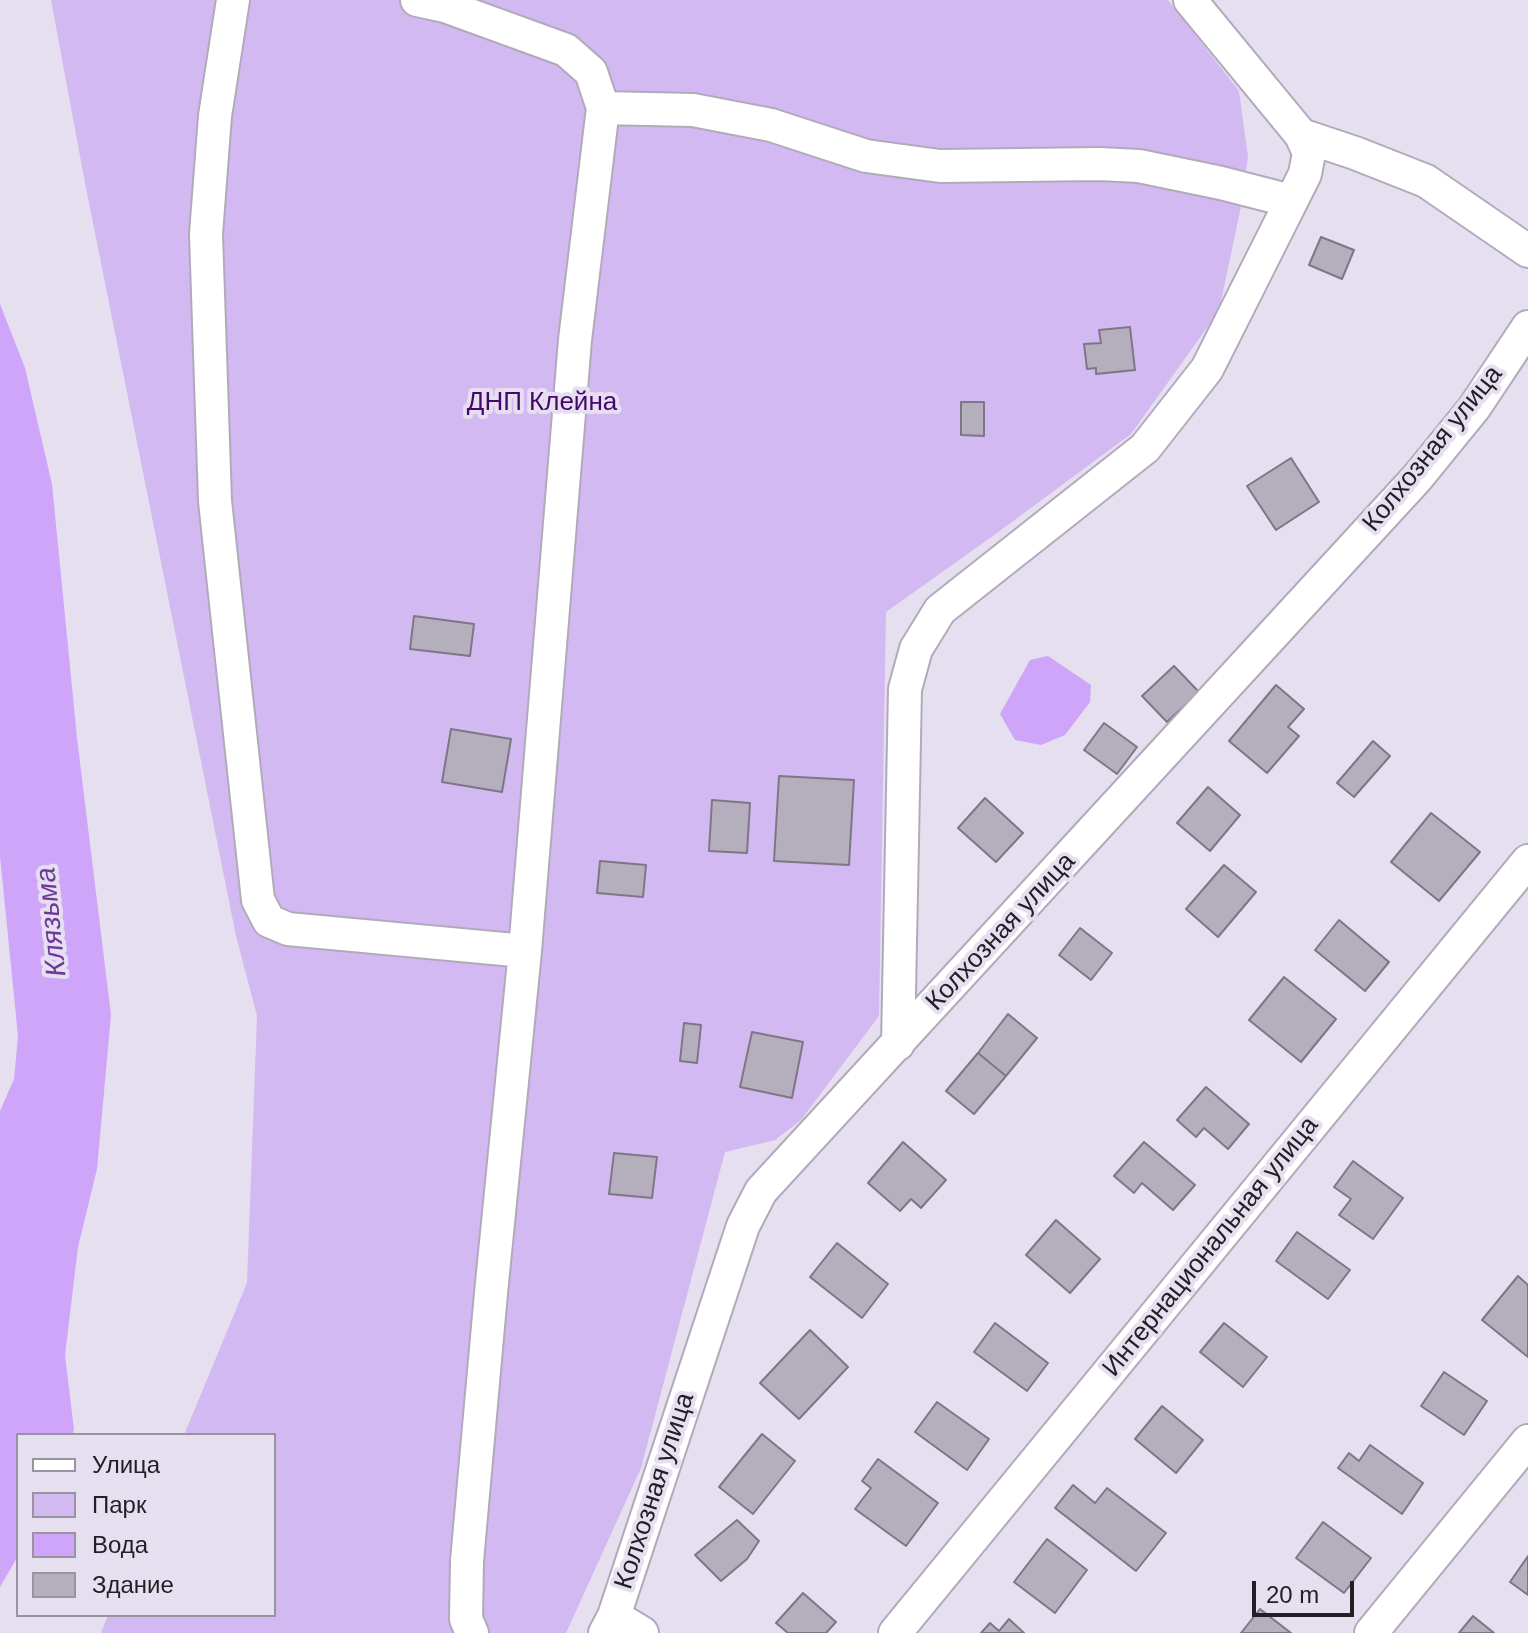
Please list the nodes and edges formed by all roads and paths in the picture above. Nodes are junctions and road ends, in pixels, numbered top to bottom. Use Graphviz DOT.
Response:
graph roads {
  1 [pos="233,0"];
  2 [pos="417,0"];
  3 [pos="1190,0"];
  4 [pos="603,108"];
  5 [pos="1301,135"];
  6 [pos="1291,201"];
  7 [pos="1528,251"];
  8 [pos="1528,327"];
  9 [pos="1528,861"];
  10 [pos="525,951"];
  11 [pos="898,1044"];
  12 [pos="1528,1441"];
  13 [pos="610,1625"];
  14 [pos="472,1633"];
  15 [pos="642,1633"];
  16 [pos="895,1633"];
  17 [pos="1371,1633"];
  1 -- 10 [label="street"];
  2 -- 4 [label="street"];
  3 -- 5 [label="street"];
  4 -- 6 [label="street"];
  4 -- 10 [label="street"];
  5 -- 6 [label="street"];
  5 -- 7 [label="street"];
  6 -- 11 [label="street"];
  8 -- 11 [label="street, Колхозная улица"];
  9 -- 16 [label="street, Интернациональная улица"];
  10 -- 14 [label="street"];
  11 -- 13 [label="street, Колхозная улица"];
  12 -- 17 [label="street"];
  13 -- 15 [label="street"];
}
